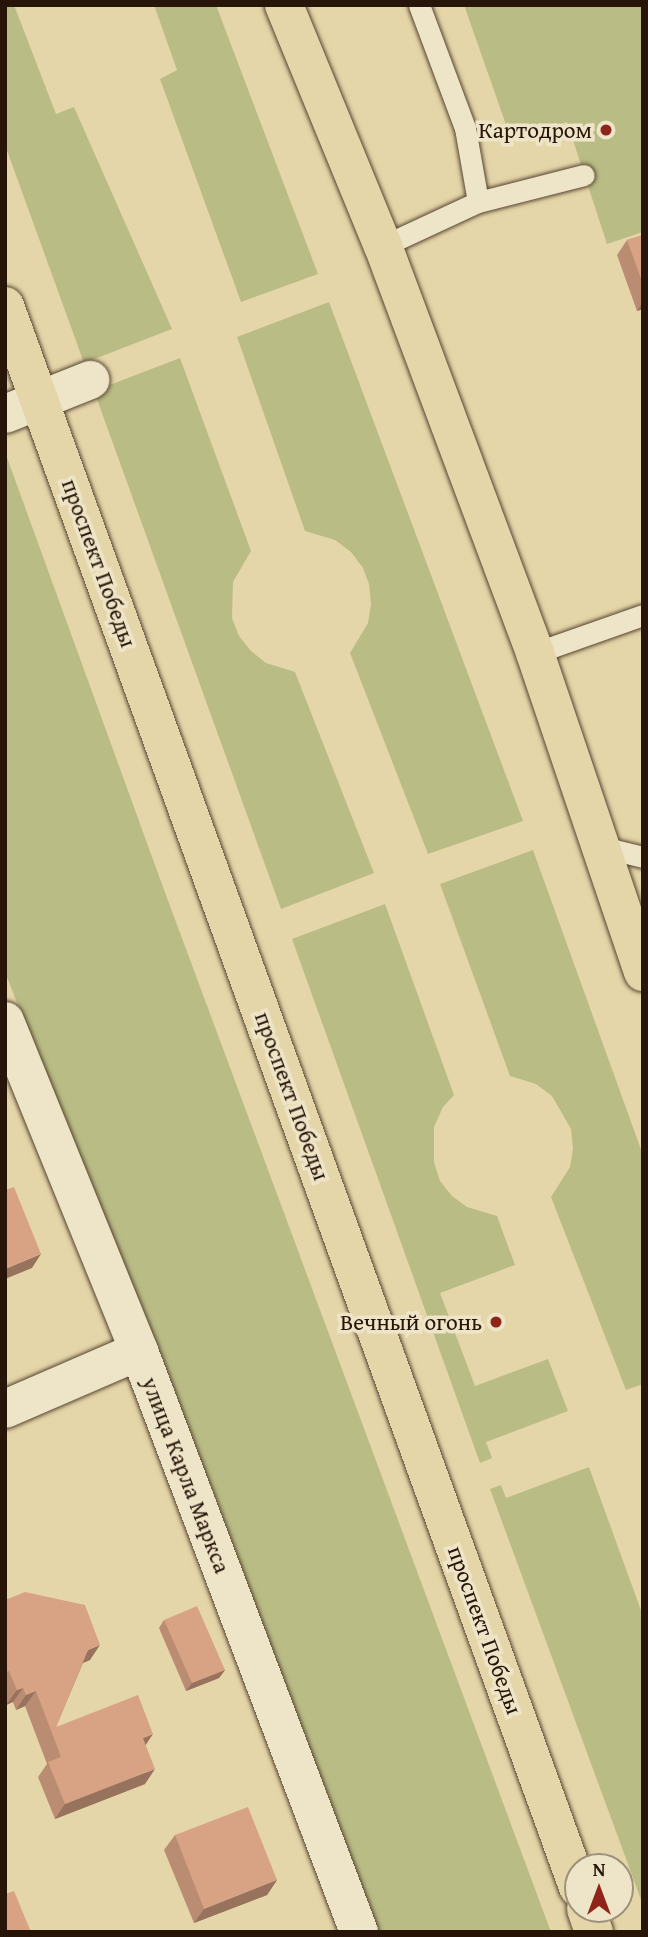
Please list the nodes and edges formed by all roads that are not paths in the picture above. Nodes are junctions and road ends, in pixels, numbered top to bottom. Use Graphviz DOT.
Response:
graph roads {
  1 [pos="284,5"];
  2 [pos="419,5"];
  3 [pos="584,175"];
  4 [pos="478,202"];
  5 [pos="383,246"];
  6 [pos="5,306"];
  7 [pos="90,380"];
  8 [pos="41,401"];
  9 [pos="5,414"];
  10 [pos="643,615"];
  11 [pos="535,653"];
  12 [pos="598,846"];
  13 [pos="643,857"];
  14 [pos="643,972"];
  15 [pos="5,1021"];
  16 [pos="139,1351"];
  17 [pos="5,1409"];
  18 [pos="566,1853"];
  19 [pos="359,1932"];
  1 -- 5 [label="main road"];
  2 -- 4 [label="lane"];
  3 -- 4 [label="lane"];
  4 -- 5 [label="lane"];
  5 -- 11 [label="main road"];
  6 -- 8 [label="main road, проспект Победы"];
  7 -- 8 [label="street"];
  8 -- 9 [label="street"];
  8 -- 18 [label="main road, проспект Победы"];
  10 -- 11 [label="lane"];
  11 -- 12 [label="main road"];
  12 -- 13 [label="lane"];
  12 -- 14 [label="main road"];
  15 -- 16 [label="street, улица Карла Маркса"];
  16 -- 17 [label="street"];
  16 -- 19 [label="street, улица Карла Маркса"];
}
